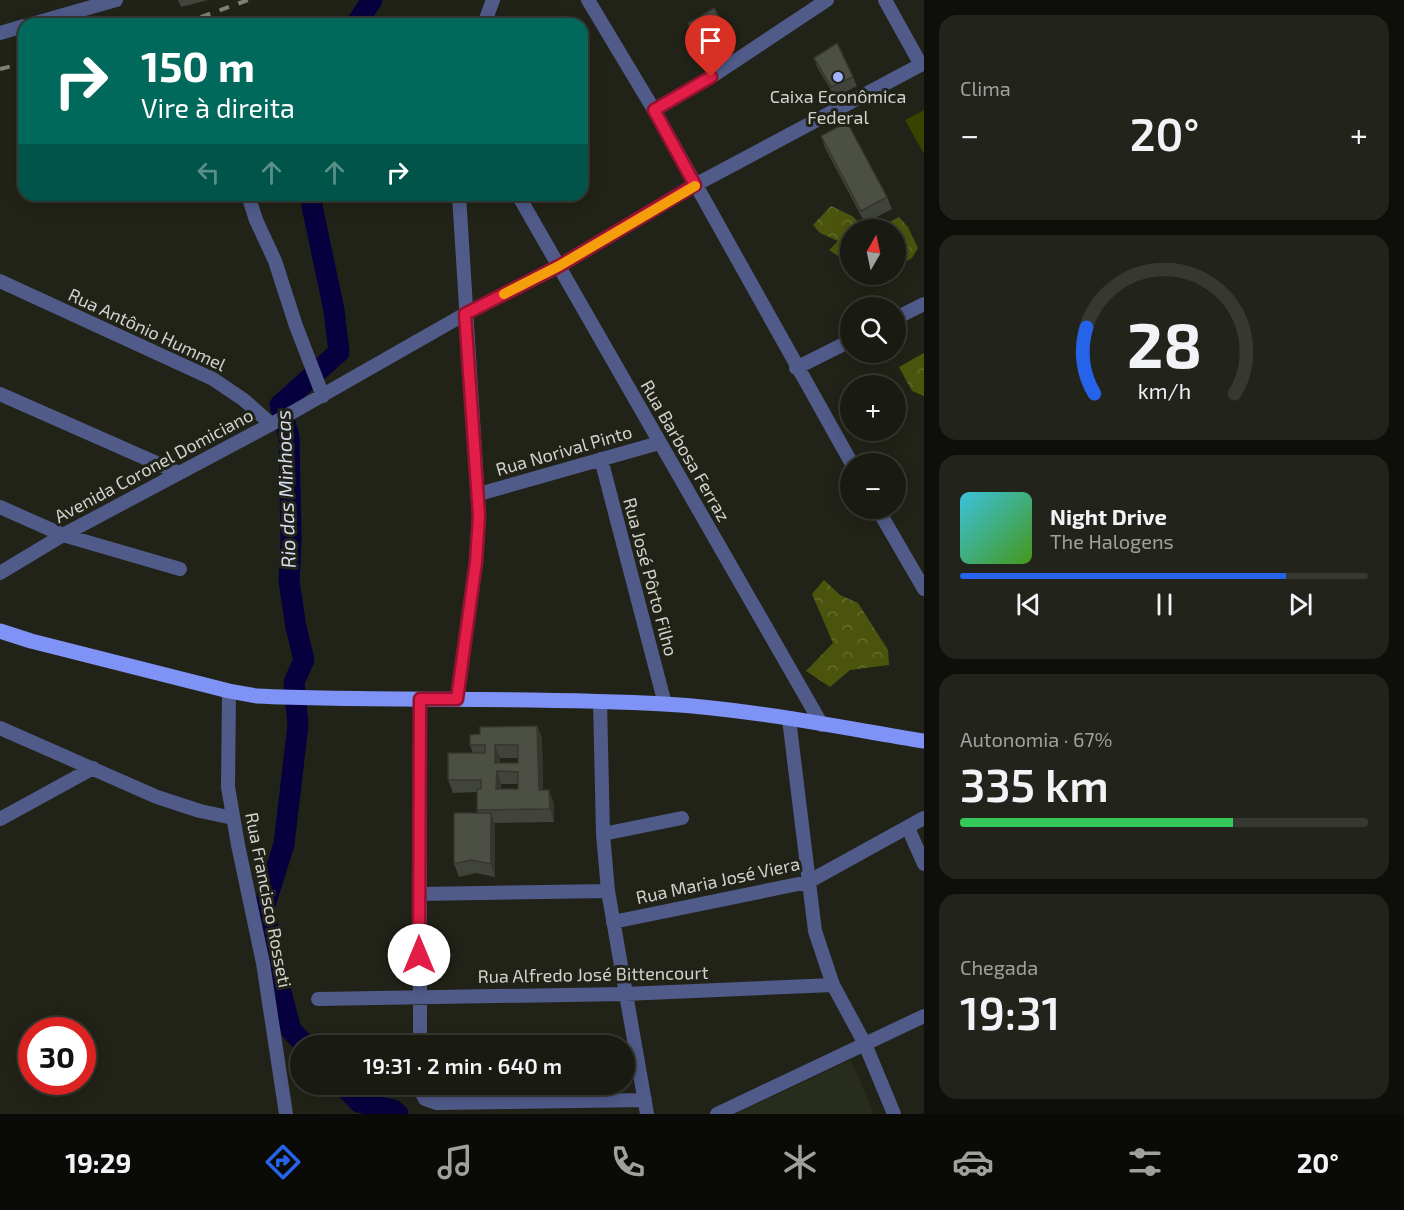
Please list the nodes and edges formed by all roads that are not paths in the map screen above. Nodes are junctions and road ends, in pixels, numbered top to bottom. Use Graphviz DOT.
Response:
graph roads {
  1 [pos="116,0"];
  2 [pos="493,0"];
  3 [pos="588,0"];
  4 [pos="827,0"];
  5 [pos="885,0"];
  6 [pos="53,18"];
  7 [pos="486,18"];
  8 [pos="18,28"];
  9 [pos="0,33"];
  10 [pos="922,64"];
  11 [pos="654,110"];
  12 [pos="695,185"];
  13 [pos="250,201"];
  14 [pos="459,201"];
  15 [pos="521,201"];
  16 [pos="559,266"];
  17 [pos="0,281"];
  18 [pos="924,304"];
  19 [pos="906,313"];
  20 [pos="465,314"];
  21 [pos="840,346"];
  22 [pos="796,368"];
  23 [pos="0,394"];
  24 [pos="323,396"];
  25 [pos="275,422"];
  26 [pos="659,443"];
  27 [pos="846,453"];
  28 [pos="601,459"];
  29 [pos="179,473"];
  30 [pos="479,494"];
  31 [pos="0,507"];
  32 [pos="884,519"];
  33 [pos="63,535"];
  34 [pos="180,569"];
  35 [pos="0,573"];
  36 [pos="924,589"];
  37 [pos="0,631"];
  38 [pos="229,692"];
  39 [pos="420,699"];
  40 [pos="457,699"];
  41 [pos="600,701"];
  42 [pos="665,704"];
  43 [pos="789,719"];
  44 [pos="822,725"];
  45 [pos="0,728"];
  46 [pos="924,741"];
  47 [pos="93,768"];
  48 [pos="233,818"];
  49 [pos="682,818"];
  50 [pos="924,818"];
  51 [pos="0,819"];
  52 [pos="908,828"];
  53 [pos="603,834"];
  54 [pos="924,864"];
  55 [pos="808,882"];
  56 [pos="608,891"];
  57 [pos="419,894"];
  58 [pos="613,922"];
  59 [pos="833,985"];
  60 [pos="625,994"];
  61 [pos="420,996"];
  62 [pos="318,999"];
  63 [pos="924,1016"];
  64 [pos="420,1035"];
  65 [pos="865,1044"];
  66 [pos="424,1095"];
  67 [pos="645,1100"];
  68 [pos="527,1107"];
  69 [pos="286,1114"];
  70 [pos="647,1114"];
  71 [pos="717,1114"];
  72 [pos="894,1114"];
  1 -- 6 [label="street"];
  2 -- 7 [label="street"];
  3 -- 11 [label="street"];
  4 -- 11 [label="street"];
  5 -- 10 [label="street"];
  8 -- 9 [label="street"];
  10 -- 12 [label="street, Avenida Coronel Domiciano"];
  11 -- 12 [label="street"];
  12 -- 16 [label="street, Avenida Coronel Domiciano"];
  12 -- 22 [label="street"];
  13 -- 24 [label="street"];
  14 -- 20 [label="street"];
  15 -- 16 [label="street, Rua Barbosa Ferraz"];
  16 -- 20 [label="street, Avenida Coronel Domiciano"];
  16 -- 26 [label="street, Rua Barbosa Ferraz"];
  17 -- 25 [label="street, Rua Antônio Hummel"];
  18 -- 19 [label="street"];
  20 -- 24 [label="street, Avenida Coronel Domiciano"];
  20 -- 30 [label="street"];
  21 -- 22 [label="street"];
  22 -- 27 [label="street"];
  23 -- 29 [label="street"];
  24 -- 25 [label="street, Avenida Coronel Domiciano"];
  25 -- 29 [label="street, Avenida Coronel Domiciano"];
  26 -- 28 [label="street, Rua Norival Pinto"];
  26 -- 44 [label="street, Rua Barbosa Ferraz"];
  28 -- 30 [label="street, Rua Norival Pinto"];
  28 -- 42 [label="street, Rua José Pôrto Filho"];
  29 -- 33 [label="street, Avenida Coronel Domiciano"];
  30 -- 40 [label="street"];
  31 -- 33 [label="street"];
  32 -- 36 [label="street"];
  33 -- 34 [label="street"];
  33 -- 35 [label="street, Avenida Coronel Domiciano"];
  37 -- 38 [label="main road"];
  38 -- 39 [label="main road"];
  38 -- 48 [label="street, Rua Francisco Rosseti"];
  39 -- 40 [label="main road"];
  39 -- 57 [label="street"];
  40 -- 41 [label="main road"];
  41 -- 42 [label="main road"];
  41 -- 53 [label="street"];
  42 -- 43 [label="main road"];
  43 -- 44 [label="main road"];
  43 -- 55 [label="street"];
  44 -- 46 [label="main road"];
  45 -- 47 [label="street"];
  47 -- 48 [label="street"];
  47 -- 51 [label="street"];
  48 -- 69 [label="street, Rua Francisco Rosseti"];
  49 -- 53 [label="street"];
  50 -- 52 [label="street, Rua Maria José Viera"];
  52 -- 54 [label="street"];
  52 -- 55 [label="street, Rua Maria José Viera"];
  53 -- 56 [label="street"];
  55 -- 58 [label="street, Rua Maria José Viera"];
  55 -- 59 [label="street"];
  56 -- 57 [label="street"];
  56 -- 58 [label="street"];
  57 -- 61 [label="street"];
  58 -- 60 [label="street"];
  59 -- 60 [label="street, Rua Alfredo José Bittencourt"];
  59 -- 65 [label="street"];
  60 -- 61 [label="street, Rua Alfredo José Bittencourt"];
  60 -- 67 [label="street"];
  61 -- 62 [label="street, Rua Alfredo José Bittencourt"];
  61 -- 64 [label="street"];
  63 -- 65 [label="street"];
  65 -- 71 [label="street"];
  65 -- 72 [label="street"];
  66 -- 68 [label="street"];
  67 -- 68 [label="street"];
  67 -- 70 [label="street"];
}
